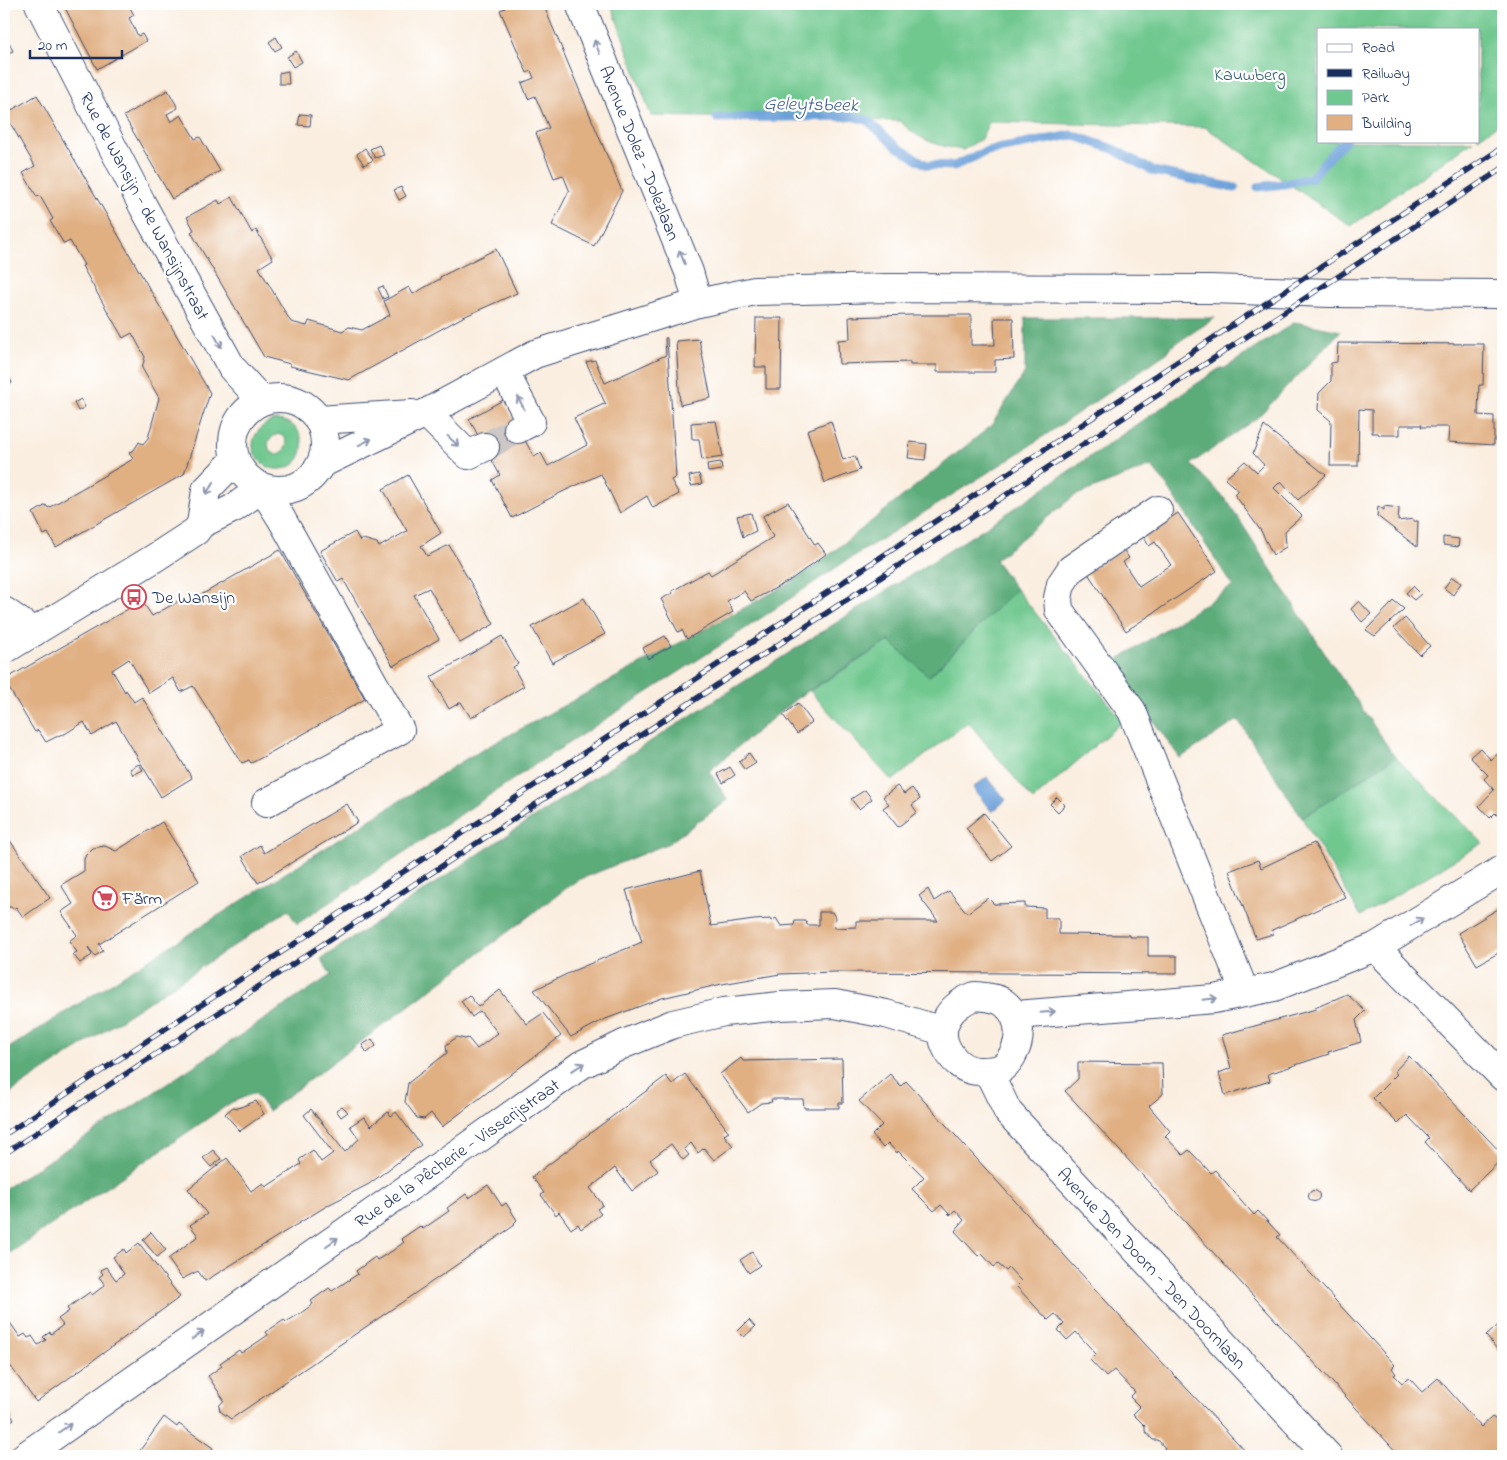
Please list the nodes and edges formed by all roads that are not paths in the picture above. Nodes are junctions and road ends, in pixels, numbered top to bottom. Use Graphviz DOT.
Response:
graph roads {
  1 [pos="39,4"];
  2 [pos="580,4"];
  3 [pos="1503,294"];
  4 [pos="698,303"];
  5 [pos="504,370"];
  6 [pos="262,401"];
  7 [pos="426,413"];
  8 [pos="318,420"];
  9 [pos="518,429"];
  10 [pos="485,447"];
  11 [pos="235,460"];
  12 [pos="321,464"];
  13 [pos="262,488"];
  14 [pos="1158,510"];
  15 [pos="201,524"];
  16 [pos="4,611"];
  17 [pos="34,632"];
  18 [pos="4,650"];
  19 [pos="266,803"];
  20 [pos="1503,869"];
  21 [pos="1375,947"];
  22 [pos="1245,993"];
  23 [pos="1019,1031"];
  24 [pos="943,1032"];
  25 [pos="988,1071"];
  26 [pos="1503,1077"];
  27 [pos="31,1455"];
  28 [pos="1328,1456"];
  1 -- 6 [label="street, Rue de Wansijn - de Wansijnstraat, one-way"];
  4 -- 2 [label="street, Avenue Dolez - Dolezlaan, one-way"];
  3 -- 4 [label="street"];
  4 -- 5 [label="street"];
  5 -- 7 [label="street"];
  9 -- 5 [label="street, one-way"];
  6 -- 8 [label="street"];
  6 -- 11 [label="street"];
  7 -- 8 [label="street"];
  7 -- 10 [label="street, one-way"];
  12 -- 7 [label="street, one-way"];
  8 -- 12 [label="street"];
  11 -- 13 [label="street"];
  11 -- 15 [label="street, one-way"];
  12 -- 13 [label="street"];
  13 -- 15 [label="street"];
  13 -- 19 [label="street"];
  14 -- 22 [label="street"];
  15 -- 17 [label="street"];
  16 -- 17 [label="street"];
  17 -- 18 [label="street"];
  21 -- 20 [label="street, one-way"];
  21 -- 22 [label="street"];
  21 -- 26 [label="street"];
  23 -- 22 [label="street, one-way"];
  23 -- 24 [label="street"];
  23 -- 25 [label="street"];
  24 -- 25 [label="street"];
  27 -- 24 [label="street, Rue de la Pêcherie - Visserijstraat, one-way"];
  25 -- 28 [label="street, Avenue Den Doorn - Den Doornlaan"];
}
